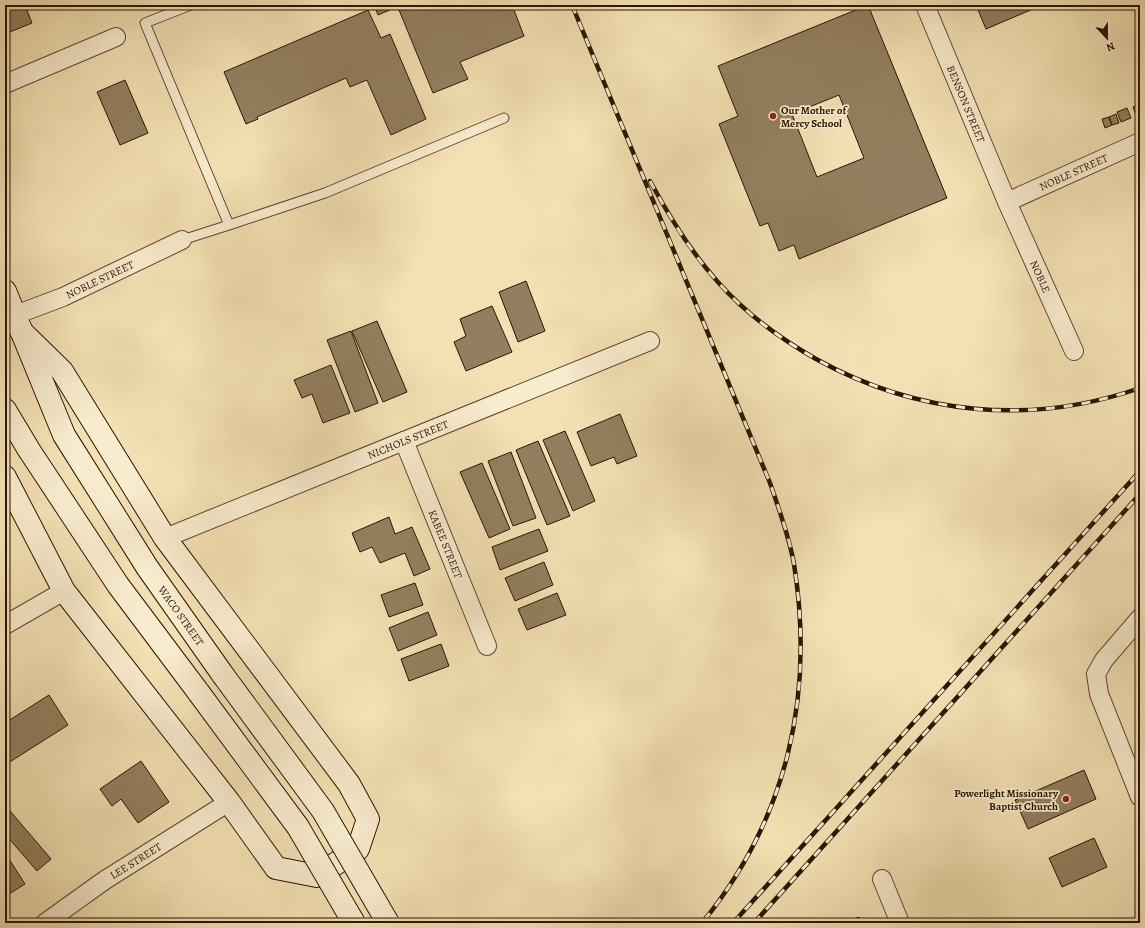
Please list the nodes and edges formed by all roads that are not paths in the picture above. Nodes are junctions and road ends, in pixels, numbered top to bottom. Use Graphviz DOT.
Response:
graph roads {
  1 [pos="191,5"];
  2 [pos="925,5"];
  3 [pos="116,36"];
  4 [pos="5,84"];
  5 [pos="504,118"];
  6 [pos="1140,142"];
  7 [pos="1007,202"];
  8 [pos="229,226"];
  9 [pos="182,240"];
  10 [pos="5,290"];
  11 [pos="18,323"];
  12 [pos="650,341"];
  13 [pos="1074,351"];
  14 [pos="5,410"];
  15 [pos="404,441"];
  16 [pos="5,477"];
  17 [pos="165,538"];
  18 [pos="64,591"];
  19 [pos="1140,618"];
  20 [pos="5,624"];
  21 [pos="487,646"];
  22 [pos="1140,797"];
  23 [pos="230,802"];
  24 [pos="882,879"];
  25 [pos="45,923"];
  26 [pos="354,923"];
  27 [pos="388,923"];
  28 [pos="900,923"];
  1 -- 8 [label="lane"];
  2 -- 7 [label="street, BENSON STREET"];
  3 -- 4 [label="street"];
  5 -- 8 [label="lane"];
  6 -- 7 [label="street, NOBLE STREET"];
  7 -- 13 [label="street, NOBLE"];
  8 -- 9 [label="lane"];
  9 -- 11 [label="street, NOBLE STREET"];
  10 -- 11 [label="main road, WACO STREET"];
  11 -- 17 [label="main road"];
  11 -- 27 [label="main road, WACO STREET, bridge"];
  12 -- 15 [label="street, NICHOLS STREET"];
  14 -- 26 [label="main road, bridge"];
  15 -- 17 [label="street, NICHOLS STREET"];
  15 -- 21 [label="street, KABEE STREET"];
  16 -- 18 [label="main road"];
  17 -- 23 [label="main road"];
  18 -- 20 [label="street"];
  18 -- 23 [label="main road"];
  19 -- 22 [label="street"];
  23 -- 25 [label="street, LEE STREET"];
  24 -- 28 [label="street"];
}
